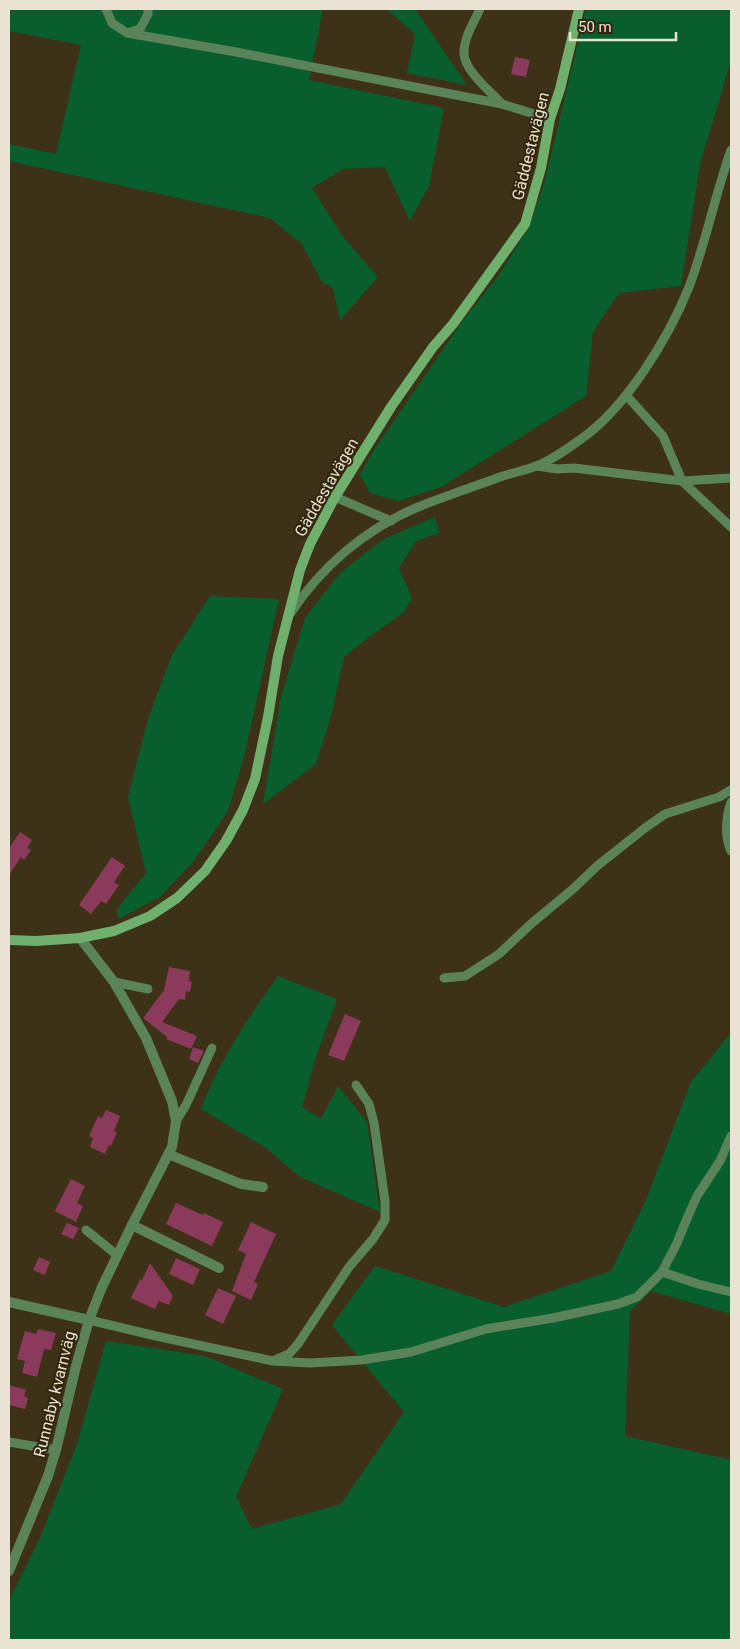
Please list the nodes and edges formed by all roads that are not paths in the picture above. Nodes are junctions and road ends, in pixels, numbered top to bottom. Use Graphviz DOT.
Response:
graph roads {
  1 [pos="106,9"];
  2 [pos="148,9"];
  3 [pos="480,9"];
  4 [pos="579,9"];
  5 [pos="127,33"];
  6 [pos="502,104"];
  7 [pos="550,119"];
  8 [pos="731,150"];
  9 [pos="626,395"];
  10 [pos="537,466"];
  11 [pos="731,478"];
  12 [pos="682,480"];
  13 [pos="335,496"];
  14 [pos="391,521"];
  15 [pos="731,527"];
  16 [pos="287,619"];
  17 [pos="731,790"];
  18 [pos="731,802"];
  19 [pos="731,851"];
  20 [pos="80,938"];
  21 [pos="9,940"];
  22 [pos="444,978"];
  23 [pos="114,982"];
  24 [pos="148,989"];
  25 [pos="212,1048"];
  26 [pos="356,1085"];
  27 [pos="176,1121"];
  28 [pos="731,1136"];
  29 [pos="168,1154"];
  30 [pos="263,1188"];
  31 [pos="132,1225"];
  32 [pos="86,1230"];
  33 [pos="117,1255"];
  34 [pos="219,1268"];
  35 [pos="662,1272"];
  36 [pos="731,1292"];
  37 [pos="9,1302"];
  38 [pos="89,1320"];
  39 [pos="273,1360"];
  40 [pos="9,1442"];
  41 [pos="56,1450"];
  42 [pos="9,1572"];
  1 -- 5 [label="lane"];
  2 -- 5 [label="lane"];
  3 -- 6 [label="lane"];
  4 -- 7 [label="street, Gäddestavägen"];
  5 -- 6 [label="lane"];
  6 -- 7 [label="lane"];
  7 -- 13 [label="street, Gäddestavägen"];
  8 -- 9 [label="lane"];
  9 -- 10 [label="lane"];
  9 -- 12 [label="lane"];
  10 -- 12 [label="lane"];
  10 -- 14 [label="lane"];
  11 -- 12 [label="lane"];
  12 -- 15 [label="lane"];
  13 -- 14 [label="lane"];
  13 -- 16 [label="street, Gäddestavägen"];
  14 -- 16 [label="lane"];
  16 -- 20 [label="street, Gäddestavägen"];
  17 -- 22 [label="lane"];
  18 -- 19 [label="lane"];
  20 -- 21 [label="street, Gäddestavägen"];
  20 -- 23 [label="street, Runnaby kvarnväg"];
  23 -- 24 [label="lane"];
  23 -- 27 [label="street, Runnaby kvarnväg"];
  25 -- 27 [label="lane"];
  26 -- 39 [label="lane"];
  27 -- 29 [label="street, Runnaby kvarnväg"];
  28 -- 35 [label="lane"];
  29 -- 30 [label="street"];
  29 -- 31 [label="street, Runnaby kvarnväg"];
  31 -- 33 [label="street, Runnaby kvarnväg"];
  31 -- 34 [label="street"];
  32 -- 33 [label="lane"];
  33 -- 38 [label="street, Runnaby kvarnväg"];
  35 -- 36 [label="lane"];
  35 -- 39 [label="lane"];
  37 -- 38 [label="street"];
  38 -- 39 [label="lane"];
  38 -- 41 [label="street, Runnaby kvarnväg"];
  40 -- 41 [label="lane"];
  41 -- 42 [label="street, Runnaby kvarnväg"];
}
